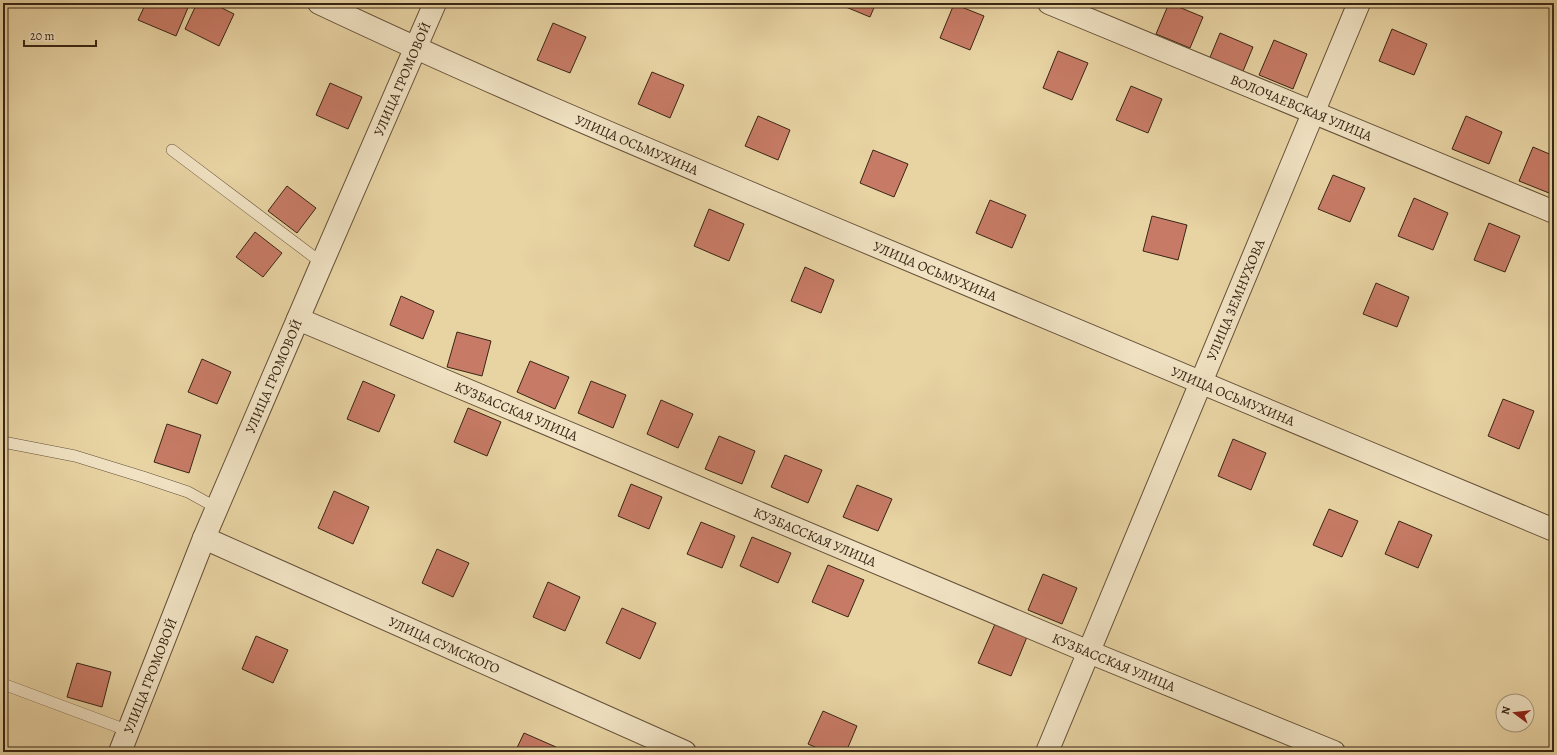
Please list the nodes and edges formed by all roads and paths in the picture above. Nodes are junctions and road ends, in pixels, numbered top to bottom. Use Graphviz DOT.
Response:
graph roads {
  1 [pos="319,3"];
  2 [pos="435,3"];
  3 [pos="1049,3"];
  4 [pos="1359,3"];
  5 [pos="416,49"];
  6 [pos="1313,112"];
  7 [pos="172,150"];
  8 [pos="1554,212"];
  9 [pos="322,263"];
  10 [pos="298,319"];
  11 [pos="1200,383"];
  12 [pos="3,442"];
  13 [pos="217,508"];
  14 [pos="1554,530"];
  15 [pos="204,538"];
  16 [pos="1089,652"];
  17 [pos="3,684"];
  18 [pos="129,731"];
  19 [pos="120,752"];
  20 [pos="685,752"];
  21 [pos="1047,752"];
  22 [pos="1334,752"];
  1 -- 5 [label="street, УЛИЦА ОСЬМУХИНА"];
  2 -- 5 [label="street, УЛИЦА ГРОМОВОЙ"];
  3 -- 6 [label="street, ВОЛОЧАЕВСКАЯ УЛИЦА"];
  4 -- 6 [label="street, УЛИЦА ЗЕМНУХОВА"];
  5 -- 9 [label="street, УЛИЦА ГРОМОВОЙ"];
  5 -- 11 [label="street, УЛИЦА ОСЬМУХИНА"];
  6 -- 8 [label="street, ВОЛОЧАЕВСКАЯ УЛИЦА"];
  6 -- 11 [label="street, УЛИЦА ЗЕМНУХОВА"];
  7 -- 9 [label="lane"];
  9 -- 10 [label="street, УЛИЦА ГРОМОВОЙ"];
  10 -- 13 [label="street, УЛИЦА ГРОМОВОЙ"];
  10 -- 16 [label="street, КУЗБАССКАЯ УЛИЦА"];
  11 -- 14 [label="street, УЛИЦА ОСЬМУХИНА"];
  11 -- 16 [label="street, УЛИЦА ЗЕМНУХОВА"];
  12 -- 13 [label="lane"];
  13 -- 15 [label="street, УЛИЦА ГРОМОВОЙ"];
  15 -- 18 [label="street, УЛИЦА ГРОМОВОЙ"];
  15 -- 20 [label="street, УЛИЦА СУМСКОГО"];
  16 -- 21 [label="street, УЛИЦА ЗЕМНУХОВА"];
  16 -- 22 [label="street, КУЗБАССКАЯ УЛИЦА"];
  17 -- 18 [label="lane"];
  18 -- 19 [label="street, УЛИЦА ГРОМОВОЙ"];
}
